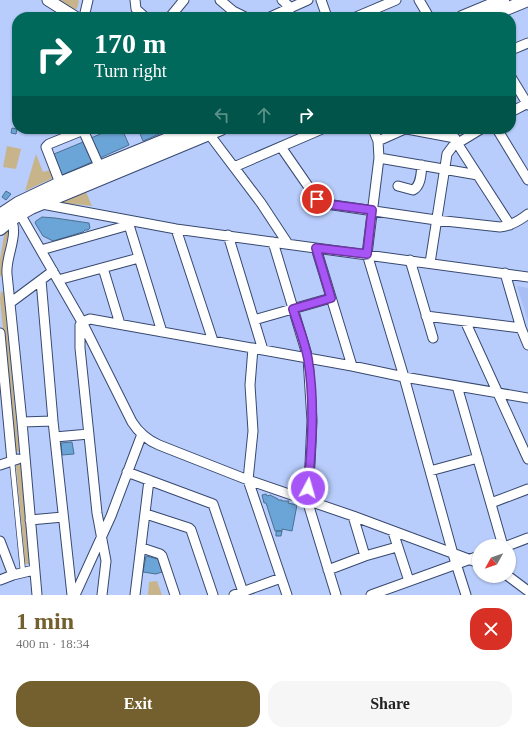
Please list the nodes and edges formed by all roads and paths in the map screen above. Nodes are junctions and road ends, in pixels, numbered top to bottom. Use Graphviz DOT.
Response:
graph roads {
  1 [pos="48,0"];
  2 [pos="88,0"];
  3 [pos="135,0"];
  4 [pos="184,0"];
  5 [pos="220,0"];
  6 [pos="282,0"];
  7 [pos="308,0"];
  8 [pos="321,0"];
  9 [pos="373,0"];
  10 [pos="396,0"];
  11 [pos="419,0"];
  12 [pos="503,0"];
  13 [pos="528,0"];
  14 [pos="290,8"];
  15 [pos="379,8"];
  16 [pos="67,12"];
  17 [pos="85,12"];
  18 [pos="139,12"];
  19 [pos="174,12"];
  20 [pos="235,12"];
  21 [pos="281,12"];
  22 [pos="325,12"];
  23 [pos="369,12"];
  24 [pos="426,12"];
  25 [pos="474,12"];
  26 [pos="499,12"];
  27 [pos="528,44"];
  28 [pos="516,48"];
  29 [pos="516,85"];
  30 [pos="528,104"];
  31 [pos="516,110"];
  32 [pos="73,134"];
  33 [pos="87,134"];
  34 [pos="180,134"];
  35 [pos="200,134"];
  36 [pos="209,134"];
  37 [pos="311,134"];
  38 [pos="375,134"];
  39 [pos="394,134"];
  40 [pos="429,134"];
  41 [pos="453,134"];
  42 [pos="470,134"];
  43 [pos="500,134"];
  44 [pos="456,140"];
  45 [pos="378,141"];
  46 [pos="281,147"];
  47 [pos="379,158"];
  48 [pos="422,165"];
  49 [pos="234,167"];
  50 [pos="100,168"];
  51 [pos="445,169"];
  52 [pos="478,175"];
  53 [pos="528,179"];
  54 [pos="60,183"];
  55 [pos="398,186"];
  56 [pos="42,204"];
  57 [pos="372,210"];
  58 [pos="7,214"];
  59 [pos="528,214"];
  60 [pos="436,220"];
  61 [pos="130,223"];
  62 [pos="510,225"];
  63 [pos="0,229"];
  64 [pos="176,229"];
  65 [pos="228,235"];
  66 [pos="273,242"];
  67 [pos="288,244"];
  68 [pos="316,248"];
  69 [pos="41,250"];
  70 [pos="367,254"];
  71 [pos="139,258"];
  72 [pos="410,260"];
  73 [pos="430,263"];
  74 [pos="103,268"];
  75 [pos="53,271"];
  76 [pos="505,273"];
  77 [pos="528,277"];
  78 [pos="41,280"];
  79 [pos="58,280"];
  80 [pos="4,285"];
  81 [pos="331,298"];
  82 [pos="10,303"];
  83 [pos="293,309"];
  84 [pos="426,316"];
  85 [pos="254,320"];
  86 [pos="465,321"];
  87 [pos="82,322"];
  88 [pos="120,324"];
  89 [pos="521,328"];
  90 [pos="162,332"];
  91 [pos="0,335"];
  92 [pos="433,338"];
  93 [pos="213,341"];
  94 [pos="528,345"];
  95 [pos="253,348"];
  96 [pos="263,350"];
  97 [pos="308,358"];
  98 [pos="352,366"];
  99 [pos="404,377"];
  100 [pos="457,386"];
  101 [pos="497,392"];
  102 [pos="528,398"];
  103 [pos="53,421"];
  104 [pos="22,422"];
  105 [pos="5,430"];
  106 [pos="89,434"];
  107 [pos="142,434"];
  108 [pos="55,437"];
  109 [pos="25,457"];
  110 [pos="478,458"];
  111 [pos="528,459"];
  112 [pos="12,461"];
  113 [pos="0,465"];
  114 [pos="430,471"];
  115 [pos="127,472"];
  116 [pos="149,480"];
  117 [pos="248,480"];
  118 [pos="528,489"];
  119 [pos="307,500"];
  120 [pos="491,503"];
  121 [pos="146,514"];
  122 [pos="353,516"];
  123 [pos="63,517"];
  124 [pos="30,520"];
  125 [pos="393,532"];
  126 [pos="101,536"];
  127 [pos="528,538"];
  128 [pos="501,539"];
  129 [pos="0,540"];
  130 [pos="516,543"];
  131 [pos="397,547"];
  132 [pos="142,548"];
  133 [pos="453,554"];
  134 [pos="365,556"];
  135 [pos="472,559"];
  136 [pos="469,560"];
  137 [pos="472,561"];
  138 [pos="457,564"];
  139 [pos="34,570"];
  140 [pos="328,570"];
  141 [pos="23,572"];
  142 [pos="13,575"];
  143 [pos="281,578"];
  144 [pos="0,580"];
  145 [pos="409,581"];
  146 [pos="516,582"];
  147 [pos="528,591"];
  148 [pos="244,593"];
  149 [pos="37,595"];
  150 [pos="72,595"];
  151 [pos="75,595"];
  152 [pos="102,595"];
  153 [pos="135,595"];
  154 [pos="175,595"];
  155 [pos="213,595"];
  156 [pos="234,595"];
  157 [pos="287,595"];
  158 [pos="336,595"];
  159 [pos="371,595"];
  160 [pos="466,595"];
  1 -- 16 [label="street"];
  2 -- 17 [label="street"];
  3 -- 18 [label="street"];
  4 -- 19 [label="street"];
  5 -- 20 [label="street"];
  6 -- 14 [label="street"];
  7 -- 14 [label="street"];
  8 -- 22 [label="street"];
  9 -- 15 [label="street"];
  10 -- 15 [label="street"];
  11 -- 24 [label="street"];
  12 -- 25 [label="main road"];
  13 -- 26 [label="main road"];
  14 -- 21 [label="street"];
  15 -- 23 [label="street"];
  27 -- 28 [label="street"];
  29 -- 30 [label="street"];
  30 -- 31 [label="street"];
  32 -- 54 [label="street"];
  33 -- 50 [label="street"];
  34 -- 50 [label="main road"];
  35 -- 56 [label="main road"];
  36 -- 49 [label="street"];
  37 -- 46 [label="street"];
  38 -- 45 [label="street"];
  39 -- 45 [label="street"];
  40 -- 44 [label="street"];
  41 -- 44 [label="street"];
  42 -- 44 [label="street"];
  43 -- 53 [label="street"];
  44 -- 51 [label="street"];
  44 -- 52 [label="street"];
  45 -- 47 [label="street"];
  46 -- 49 [label="street"];
  46 -- 57 [label="street"];
  47 -- 48 [label="street"];
  47 -- 57 [label="street"];
  48 -- 51 [label="street"];
  48 -- 55 [label="street"];
  49 -- 67 [label="street"];
  50 -- 54 [label="main road"];
  51 -- 52 [label="street"];
  51 -- 60 [label="street"];
  52 -- 62 [label="street"];
  54 -- 58 [label="main road"];
  56 -- 58 [label="main road"];
  56 -- 61 [label="street"];
  57 -- 60 [label="street"];
  57 -- 70 [label="street"];
  58 -- 63 [label="main road"];
  58 -- 69 [label="street"];
  58 -- 80 [label="street"];
  59 -- 62 [label="street"];
  60 -- 62 [label="street"];
  60 -- 73 [label="street"];
  61 -- 64 [label="street"];
  61 -- 69 [label="street"];
  61 -- 71 [label="street"];
  64 -- 65 [label="street"];
  64 -- 93 [label="street"];
  65 -- 66 [label="street"];
  65 -- 85 [label="street"];
  66 -- 67 [label="street"];
  66 -- 83 [label="street"];
  67 -- 68 [label="street"];
  68 -- 70 [label="street"];
  68 -- 81 [label="street"];
  69 -- 75 [label="street"];
  70 -- 72 [label="street"];
  70 -- 99 [label="street"];
  71 -- 74 [label="street"];
  71 -- 90 [label="street"];
  72 -- 73 [label="street"];
  72 -- 84 [label="street"];
  73 -- 76 [label="street"];
  74 -- 79 [label="street"];
  74 -- 88 [label="street"];
  75 -- 78 [label="street"];
  75 -- 79 [label="street"];
  76 -- 77 [label="street"];
  76 -- 89 [label="street"];
  78 -- 82 [label="street"];
  78 -- 103 [label="street"];
  79 -- 87 [label="street"];
  80 -- 82 [label="street"];
  81 -- 83 [label="street"];
  81 -- 98 [label="street"];
  82 -- 104 [label="street"];
  83 -- 85 [label="street"];
  83 -- 97 [label="street"];
  84 -- 86 [label="street"];
  84 -- 92 [label="street"];
  85 -- 96 [label="street"];
  86 -- 89 [label="street"];
  86 -- 101 [label="street"];
  87 -- 88 [label="street"];
  87 -- 106 [label="street"];
  87 -- 107 [label="street"];
  88 -- 90 [label="street"];
  89 -- 94 [label="street"];
  90 -- 93 [label="street"];
  91 -- 105 [label="street"];
  93 -- 95 [label="street"];
  95 -- 96 [label="street"];
  95 -- 117 [label="street"];
  96 -- 97 [label="street"];
  97 -- 98 [label="street"];
  97 -- 119 [label="street"];
  98 -- 99 [label="street"];
  99 -- 100 [label="street"];
  99 -- 114 [label="street"];
  100 -- 101 [label="street"];
  100 -- 110 [label="street"];
  101 -- 102 [label="street"];
  101 -- 111 [label="street"];
  103 -- 104 [label="street"];
  103 -- 108 [label="street"];
  104 -- 109 [label="street"];
  105 -- 112 [label="street"];
  106 -- 108 [label="street"];
  106 -- 126 [label="street"];
  107 -- 115 [label="street"];
  107 -- 117 [label="street"];
  108 -- 123 [label="street"];
  109 -- 112 [label="street"];
  109 -- 124 [label="street"];
  110 -- 114 [label="street"];
  110 -- 120 [label="street"];
  112 -- 113 [label="street"];
  112 -- 141 [label="lane"];
  114 -- 133 [label="street"];
  115 -- 116 [label="street"];
  115 -- 126 [label="street"];
  116 -- 121 [label="street"];
  116 -- 148 [label="street"];
  117 -- 119 [label="street"];
  117 -- 143 [label="street"];
  118 -- 120 [label="street"];
  119 -- 122 [label="street"];
  119 -- 140 [label="street"];
  120 -- 128 [label="street"];
  121 -- 132 [label="street"];
  121 -- 155 [label="street"];
  122 -- 125 [label="street"];
  122 -- 134 [label="street"];
  123 -- 124 [label="street"];
  123 -- 150 [label="street"];
  124 -- 139 [label="street"];
  125 -- 131 [label="street"];
  125 -- 133 [label="street"];
  126 -- 151 [label="street"];
  126 -- 152 [label="street"];
  127 -- 130 [label="street"];
  129 -- 142 [label="street"];
  131 -- 134 [label="street"];
  131 -- 145 [label="street"];
  132 -- 153 [label="street"];
  132 -- 154 [label="street"];
  133 -- 136 [label="street"];
  133 -- 138 [label="street"];
  134 -- 140 [label="street"];
  135 -- 136 [label="street"];
  136 -- 137 [label="street"];
  136 -- 138 [label="street"];
  138 -- 145 [label="street"];
  138 -- 160 [label="street"];
  139 -- 141 [label="street"];
  139 -- 149 [label="street"];
  140 -- 158 [label="street"];
  141 -- 142 [label="street"];
  142 -- 144 [label="street"];
  143 -- 148 [label="street"];
  143 -- 157 [label="street"];
  145 -- 159 [label="street"];
  146 -- 147 [label="street"];
  148 -- 156 [label="street"];
}
